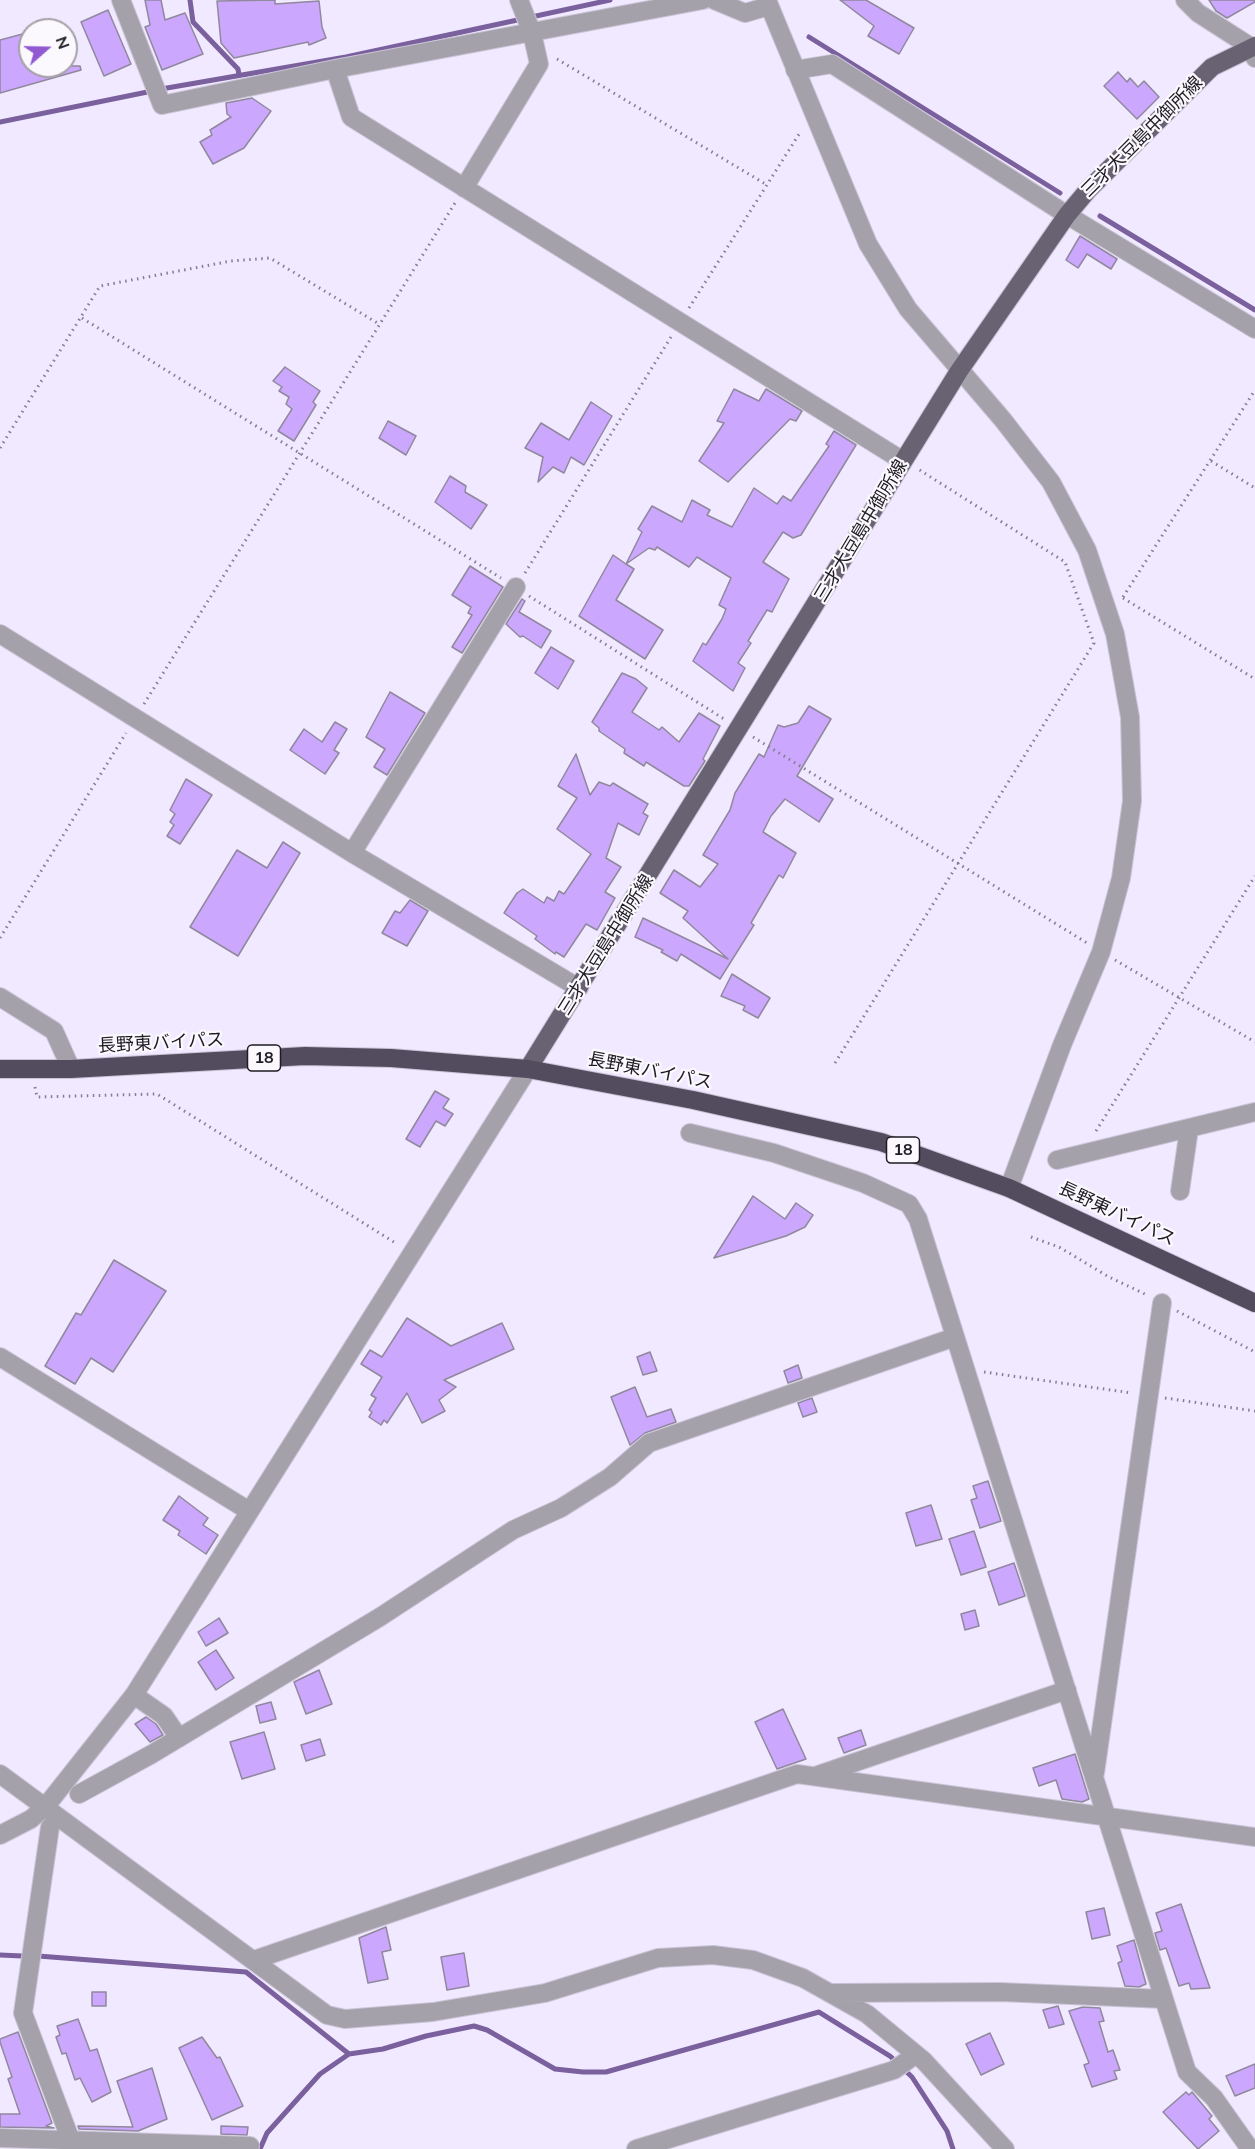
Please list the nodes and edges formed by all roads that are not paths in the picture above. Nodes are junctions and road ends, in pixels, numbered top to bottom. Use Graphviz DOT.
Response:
graph roads {
  1 [pos="121,0"];
  2 [pos="703,0"];
  3 [pos="714,0"];
  4 [pos="1185,0"];
  5 [pos="768,3"];
  6 [pos="521,5"];
  7 [pos="532,33"];
  8 [pos="1254,50"];
  9 [pos="335,69"];
  10 [pos="795,70"];
  11 [pos="464,188"];
  12 [pos="1069,212"];
  13 [pos="1255,329"];
  14 [pos="959,371"];
  15 [pos="903,460"];
  16 [pos="516,587"];
  17 [pos="0,634"];
  18 [pos="352,853"];
  19 [pos="579,988"];
  20 [pos="0,997"];
  21 [pos="0,1069"];
  22 [pos="71,1069"];
  23 [pos="528,1069"];
  24 [pos="1255,1112"];
  25 [pos="1189,1128"];
  26 [pos="690,1133"];
  27 [pos="1057,1160"];
  28 [pos="1009,1188"];
  29 [pos="1180,1191"];
  30 [pos="1162,1303"];
  31 [pos="1255,1303"];
  32 [pos="955,1337"];
  33 [pos="0,1357"];
  34 [pos="249,1511"];
  35 [pos="1066,1690"];
  36 [pos="134,1695"];
  37 [pos="179,1738"];
  38 [pos="0,1774"];
  39 [pos="814,1777"];
  40 [pos="1094,1778"];
  41 [pos="79,1794"];
  42 [pos="46,1806"];
  43 [pos="1107,1817"];
  44 [pos="50,1827"];
  45 [pos="0,1835"];
  46 [pos="1255,1837"];
  47 [pos="254,1960"];
  48 [pos="830,1993"];
  49 [pos="1164,1999"];
  50 [pos="905,2060"];
  51 [pos="0,2138"];
  52 [pos="71,2141"];
  53 [pos="98,2146"];
  54 [pos="250,2146"];
  55 [pos="636,2149"];
  56 [pos="1005,2149"];
  57 [pos="1250,2149"];
  1 -- 9 [label="street"];
  2 -- 7 [label="street"];
  3 -- 5 [label="street"];
  4 -- 8 [label="street"];
  5 -- 10 [label="street"];
  6 -- 7 [label="street"];
  7 -- 9 [label="street"];
  7 -- 11 [label="street"];
  8 -- 12 [label="main road, 三才大豆島中御所線"];
  9 -- 11 [label="street"];
  10 -- 12 [label="street"];
  10 -- 14 [label="street"];
  11 -- 15 [label="street"];
  12 -- 13 [label="street"];
  12 -- 14 [label="main road, 三才大豆島中御所線"];
  14 -- 15 [label="main road, 三才大豆島中御所線"];
  14 -- 28 [label="street"];
  15 -- 19 [label="main road, 三才大豆島中御所線"];
  16 -- 18 [label="street"];
  17 -- 18 [label="street"];
  18 -- 19 [label="street"];
  19 -- 23 [label="main road, 三才大豆島中御所線"];
  20 -- 22 [label="street"];
  21 -- 22 [label="highway, 長野東バイパス / 18"];
  22 -- 23 [label="highway, 長野東バイパス / 18"];
  23 -- 28 [label="highway, 長野東バイパス / 18"];
  23 -- 34 [label="street"];
  24 -- 25 [label="street"];
  25 -- 27 [label="street"];
  25 -- 29 [label="street"];
  26 -- 32 [label="street"];
  28 -- 31 [label="highway, 長野東バイパス / 18"];
  30 -- 40 [label="street"];
  32 -- 35 [label="street"];
  32 -- 37 [label="street"];
  33 -- 34 [label="street"];
  34 -- 36 [label="street"];
  35 -- 39 [label="street"];
  35 -- 40 [label="street"];
  36 -- 37 [label="street"];
  36 -- 42 [label="street"];
  37 -- 41 [label="street"];
  38 -- 42 [label="street"];
  39 -- 43 [label="street"];
  39 -- 47 [label="street"];
  40 -- 43 [label="street"];
  42 -- 45 [label="street"];
  42 -- 47 [label="street"];
  43 -- 46 [label="street"];
  43 -- 49 [label="street"];
  44 -- 52 [label="street"];
  47 -- 48 [label="street"];
  48 -- 49 [label="street"];
  48 -- 50 [label="street"];
  49 -- 57 [label="street"];
  50 -- 55 [label="street"];
  50 -- 56 [label="street"];
  51 -- 52 [label="street"];
  52 -- 53 [label="street"];
  53 -- 54 [label="street"];
}
